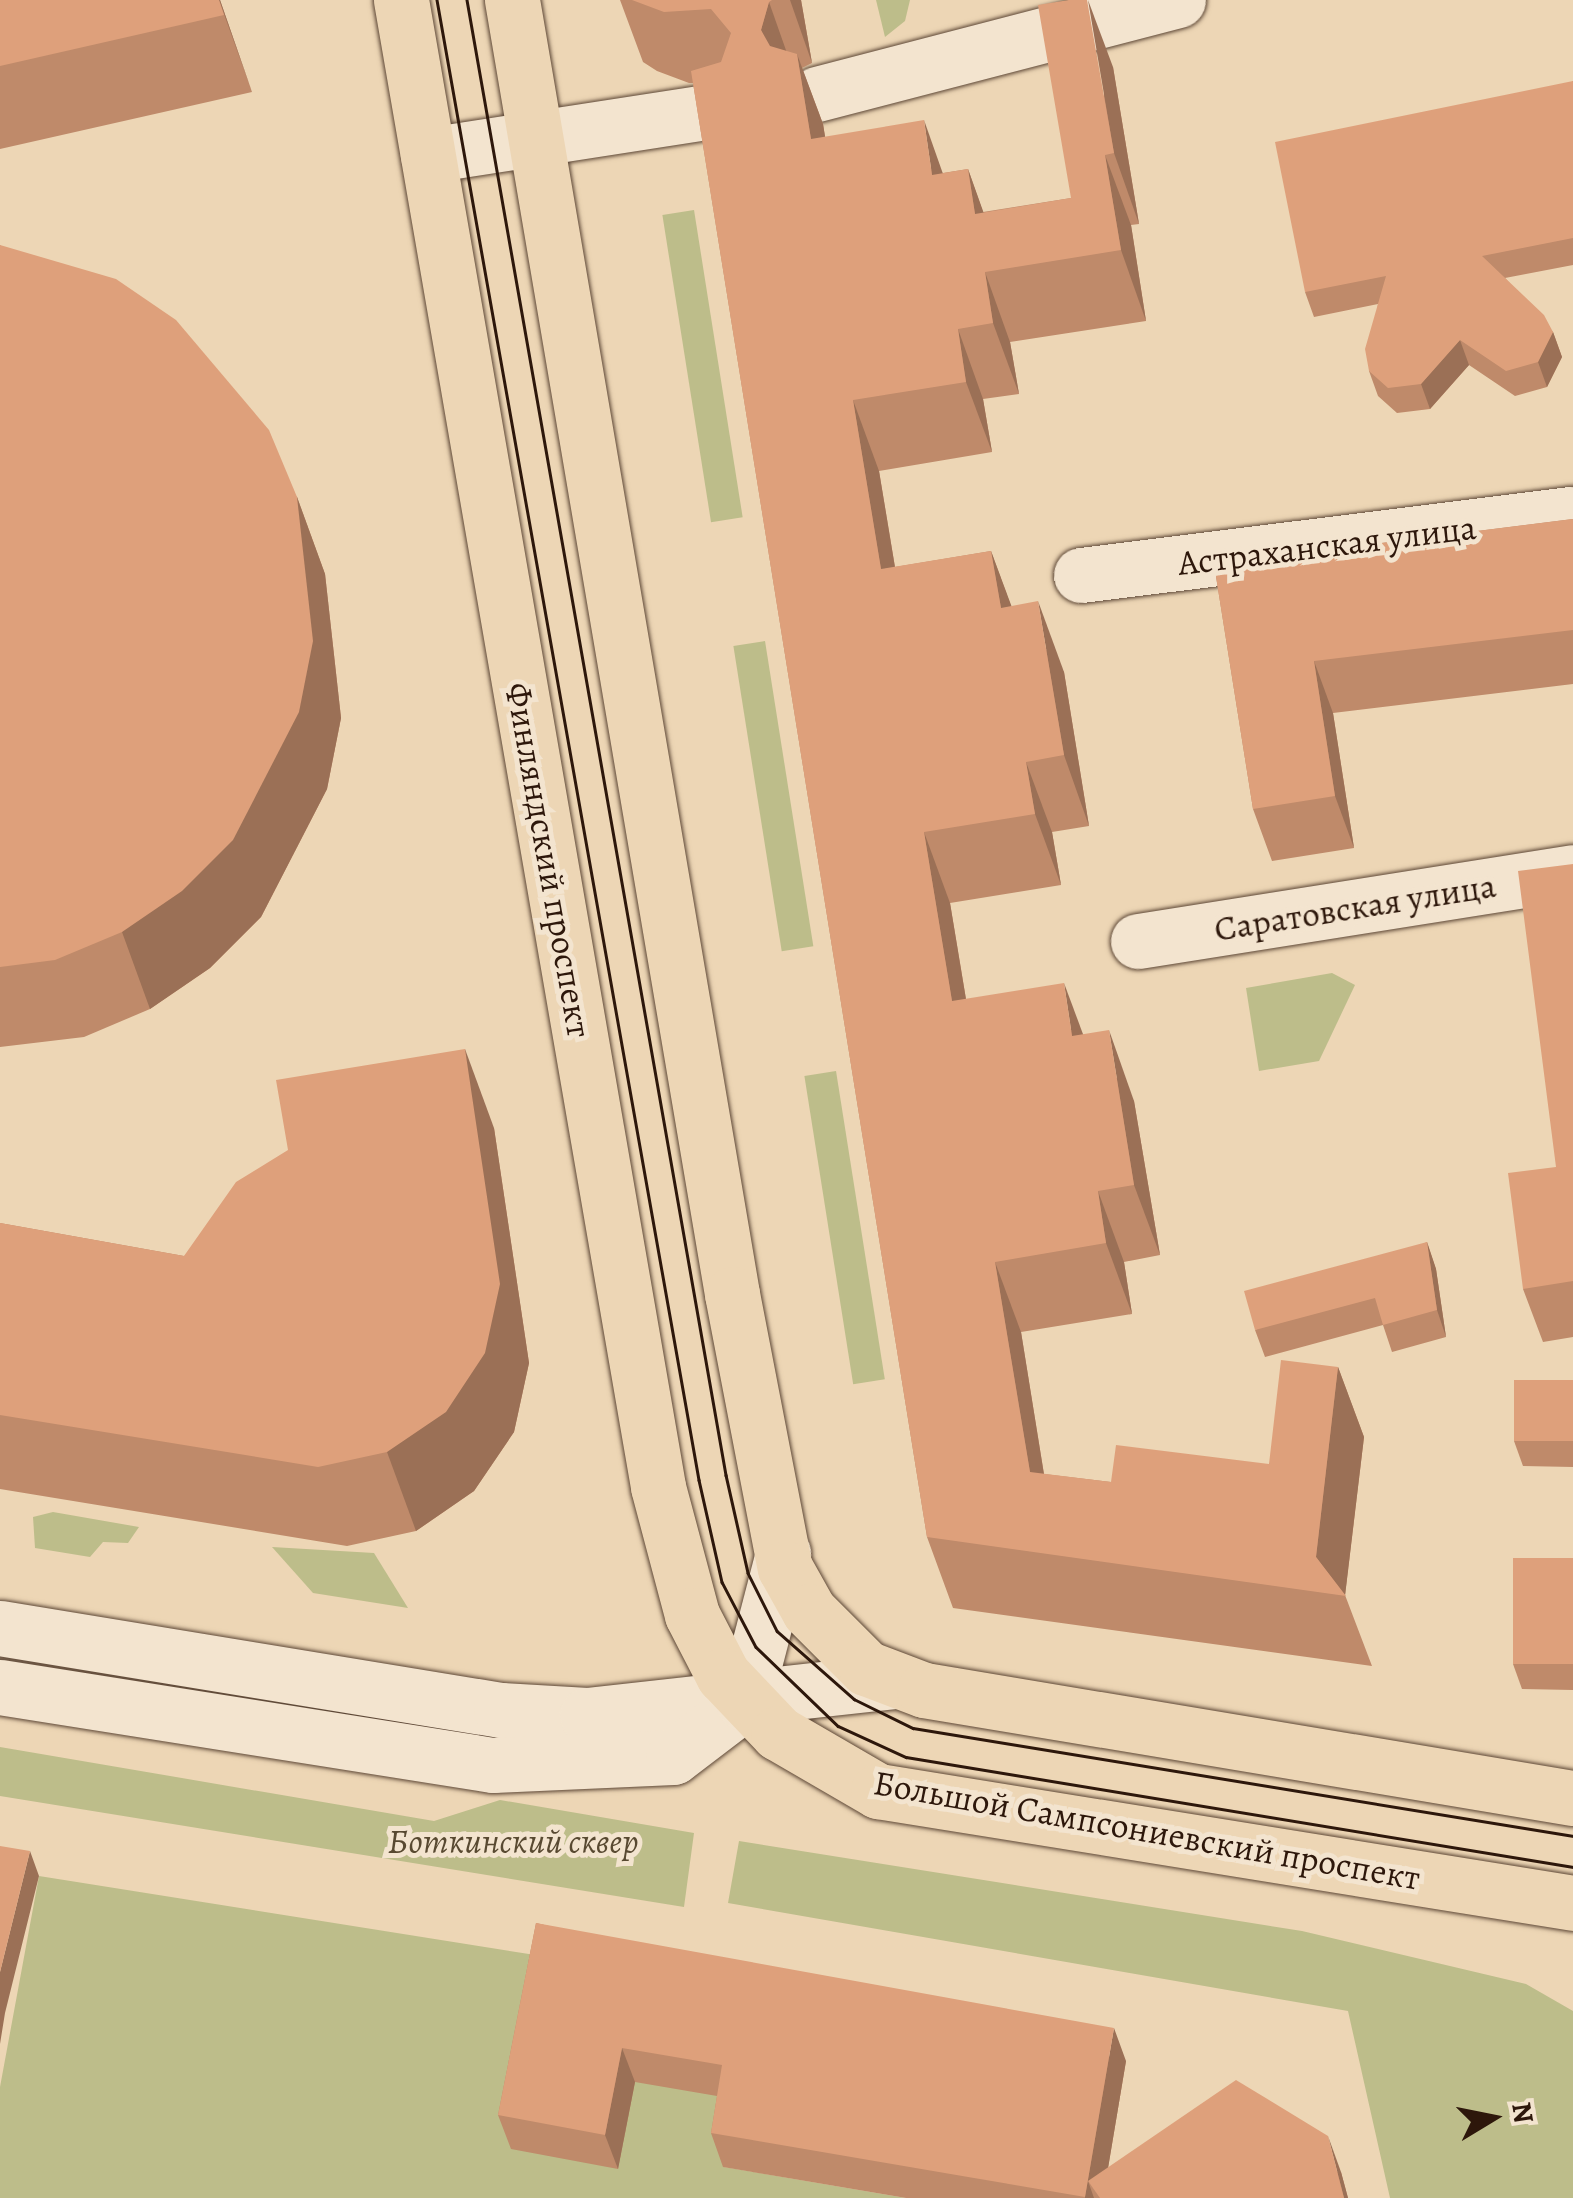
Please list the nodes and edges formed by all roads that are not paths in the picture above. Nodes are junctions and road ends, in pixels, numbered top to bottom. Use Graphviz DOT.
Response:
graph roads {
  1 [pos="401,0"];
  2 [pos="512,0"];
  3 [pos="1178,0"];
  4 [pos="817,94"];
  5 [pos="726,109"];
  6 [pos="535,140"];
  7 [pos="428,155"];
  8 [pos="1573,514"];
  9 [pos="1080,575"];
  10 [pos="1573,872"];
  11 [pos="1138,941"];
  12 [pos="782,1553"];
  13 [pos="0,1628"];
  14 [pos="893,1680"];
  15 [pos="0,1687"];
  16 [pos="744,1703"];
  17 [pos="1573,1798"];
  18 [pos="1572,1903"];
  1 -- 7 [label="main road, Финляндский проспект"];
  2 -- 6 [label="main road"];
  3 -- 4 [label="street"];
  5 -- 6 [label="street"];
  6 -- 7 [label="street"];
  6 -- 12 [label="main road"];
  7 -- 16 [label="main road, Финляндский проспект"];
  8 -- 9 [label="street, Астраханская улица"];
  10 -- 11 [label="street, Саратовская улица"];
  12 -- 14 [label="main road"];
  12 -- 16 [label="street"];
  13 -- 16 [label="street"];
  14 -- 16 [label="street"];
  14 -- 17 [label="main road"];
  15 -- 16 [label="street"];
  16 -- 18 [label="main road, Большой Сампсониевский проспект"];
}
